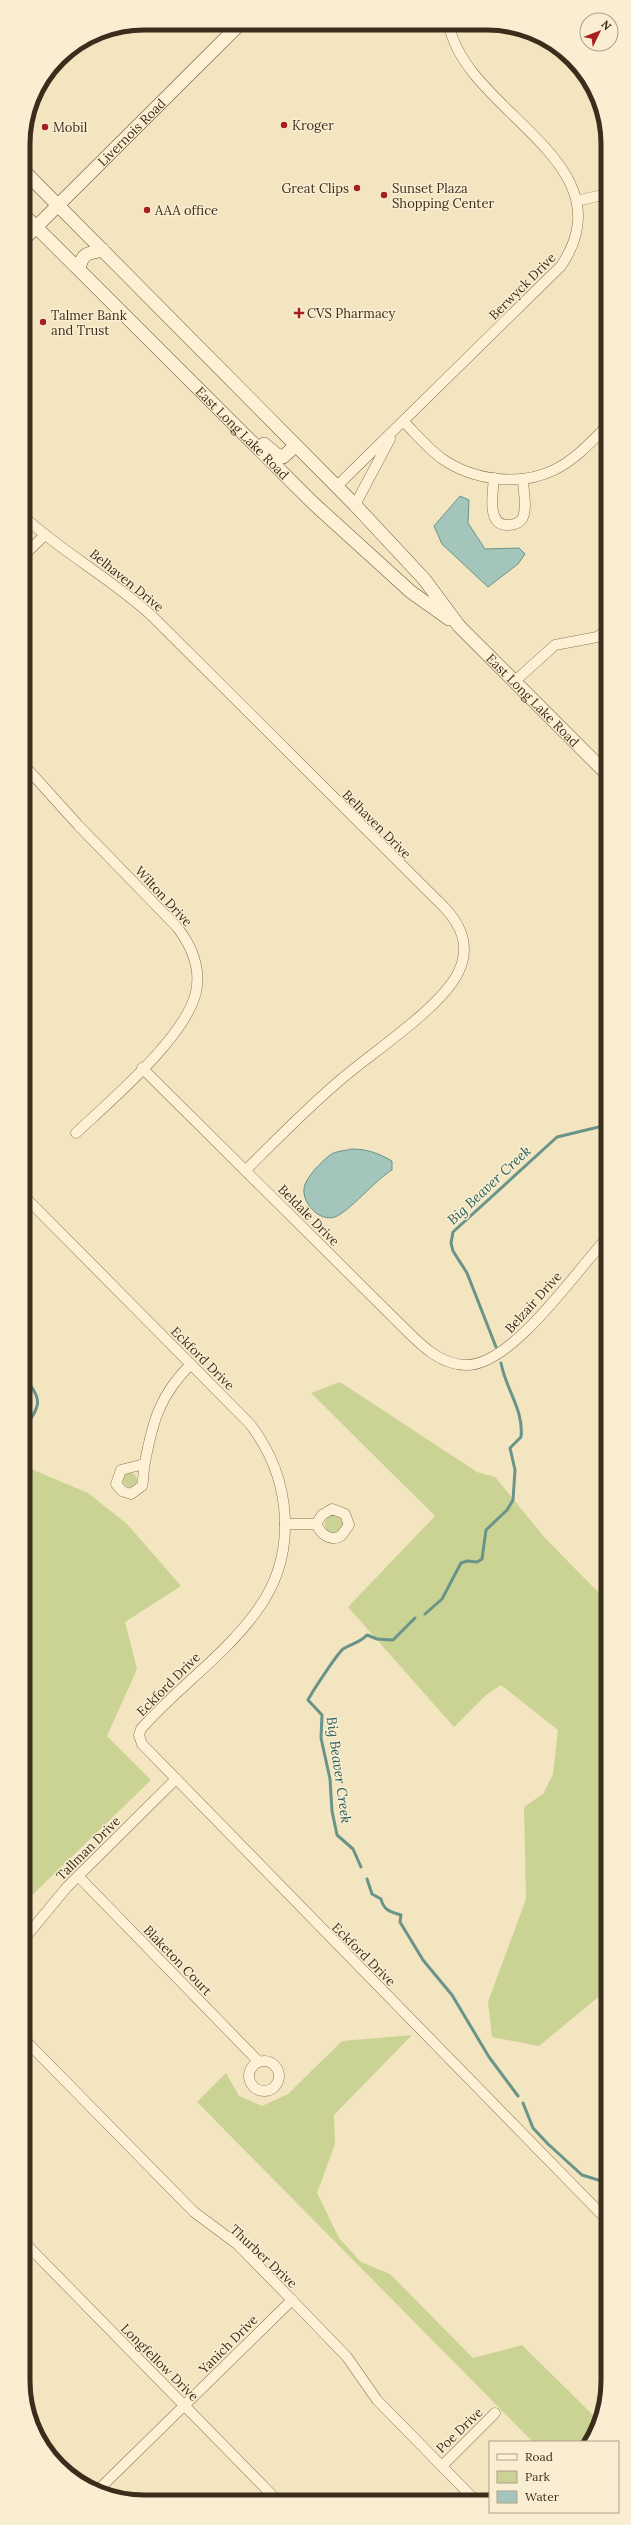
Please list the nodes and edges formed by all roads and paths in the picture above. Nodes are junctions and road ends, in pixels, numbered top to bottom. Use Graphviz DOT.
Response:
graph roads {
  1 [pos="234,30"];
  2 [pos="451,30"];
  3 [pos="30,177"];
  4 [pos="601,195"];
  5 [pos="580,200"];
  6 [pos="58,205"];
  7 [pos="30,221"];
  8 [pos="36,227"];
  9 [pos="30,233"];
  10 [pos="103,250"];
  11 [pos="79,269"];
  12 [pos="130,320"];
  13 [pos="404,422"];
  14 [pos="396,430"];
  15 [pos="601,432"];
  16 [pos="295,446"];
  17 [pos="494,478"];
  18 [pos="523,479"];
  19 [pos="337,486"];
  20 [pos="307,497"];
  21 [pos="355,505"];
  22 [pos="30,522"];
  23 [pos="45,535"];
  24 [pos="384,537"];
  25 [pos="30,549"];
  26 [pos="459,626"];
  27 [pos="601,634"];
  28 [pos="515,682"];
  29 [pos="601,768"];
  30 [pos="30,771"];
  31 [pos="142,1068"];
  32 [pos="76,1133"];
  33 [pos="246,1170"];
  34 [pos="30,1202"];
  35 [pos="601,1245"];
  36 [pos="191,1364"];
  37 [pos="466,1365"];
  38 [pos="144,1464"];
  39 [pos="286,1524"];
  40 [pos="316,1524"];
  41 [pos="176,1779"];
  42 [pos="78,1876"];
  43 [pos="30,1932"];
  44 [pos="30,2045"];
  45 [pos="259,2062"];
  46 [pos="601,2214"];
  47 [pos="30,2248"];
  48 [pos="292,2300"];
  49 [pos="184,2406"];
  50 [pos="495,2413"];
  51 [pos="442,2466"];
  52 [pos="102,2487"];
  53 [pos="272,2495"];
  54 [pos="470,2495"];
  1 -- 6 [label="main road, Livernois Road"];
  2 -- 5 [label="street, Berwyck Drive"];
  3 -- 6 [label="main road, East Long Lake Road"];
  4 -- 5 [label="street"];
  5 -- 13 [label="street, Berwyck Drive"];
  6 -- 8 [label="main road, Livernois Road"];
  6 -- 10 [label="main road, East Long Lake Road"];
  7 -- 8 [label="main road, East Long Lake Road"];
  8 -- 9 [label="main road, Livernois Road"];
  8 -- 11 [label="main road, East Long Lake Road"];
  10 -- 11 [label="main road"];
  10 -- 16 [label="main road, East Long Lake Road"];
  11 -- 12 [label="main road, East Long Lake Road"];
  12 -- 16 [label="main road"];
  12 -- 20 [label="main road, East Long Lake Road"];
  13 -- 14 [label="street, Berwyck Drive"];
  13 -- 17 [label="street"];
  14 -- 19 [label="street, Berwyck Drive"];
  14 -- 21 [label="street, Berwyck Drive"];
  15 -- 18 [label="street"];
  16 -- 19 [label="main road, East Long Lake Road"];
  17 -- 18 [label="street"];
  17 -- 18 [label="street"];
  19 -- 21 [label="main road, East Long Lake Road"];
  20 -- 24 [label="main road"];
  20 -- 26 [label="main road, East Long Lake Road"];
  21 -- 24 [label="main road, East Long Lake Road"];
  22 -- 23 [label="street, Belhaven Drive"];
  23 -- 25 [label="street"];
  23 -- 33 [label="street, Belhaven Drive"];
  24 -- 26 [label="main road, East Long Lake Road"];
  26 -- 28 [label="main road, East Long Lake Road"];
  27 -- 28 [label="street"];
  28 -- 29 [label="main road, East Long Lake Road"];
  30 -- 31 [label="street, Wilton Drive"];
  31 -- 32 [label="street, Wilton Drive"];
  31 -- 33 [label="street, Beldale Drive"];
  33 -- 37 [label="street, Beldale Drive"];
  34 -- 36 [label="street, Eckford Drive"];
  35 -- 37 [label="street, Belzair Drive"];
  36 -- 38 [label="street"];
  36 -- 39 [label="street, Eckford Drive"];
  39 -- 40 [label="street"];
  39 -- 41 [label="street, Eckford Drive"];
  41 -- 42 [label="street, Tallman Drive"];
  41 -- 46 [label="street, Eckford Drive"];
  42 -- 43 [label="street, Tallman Drive"];
  42 -- 45 [label="street, Blaketon Court"];
  44 -- 48 [label="street, Thurber Drive"];
  47 -- 49 [label="street, Longfellow Drive"];
  48 -- 49 [label="street, Yanich Drive"];
  48 -- 51 [label="street, Thurber Drive"];
  49 -- 52 [label="street, Yanich Drive"];
  49 -- 53 [label="street, Longfellow Drive"];
  50 -- 51 [label="street, Poe Drive"];
  51 -- 54 [label="street, Thurber Drive"];
}
